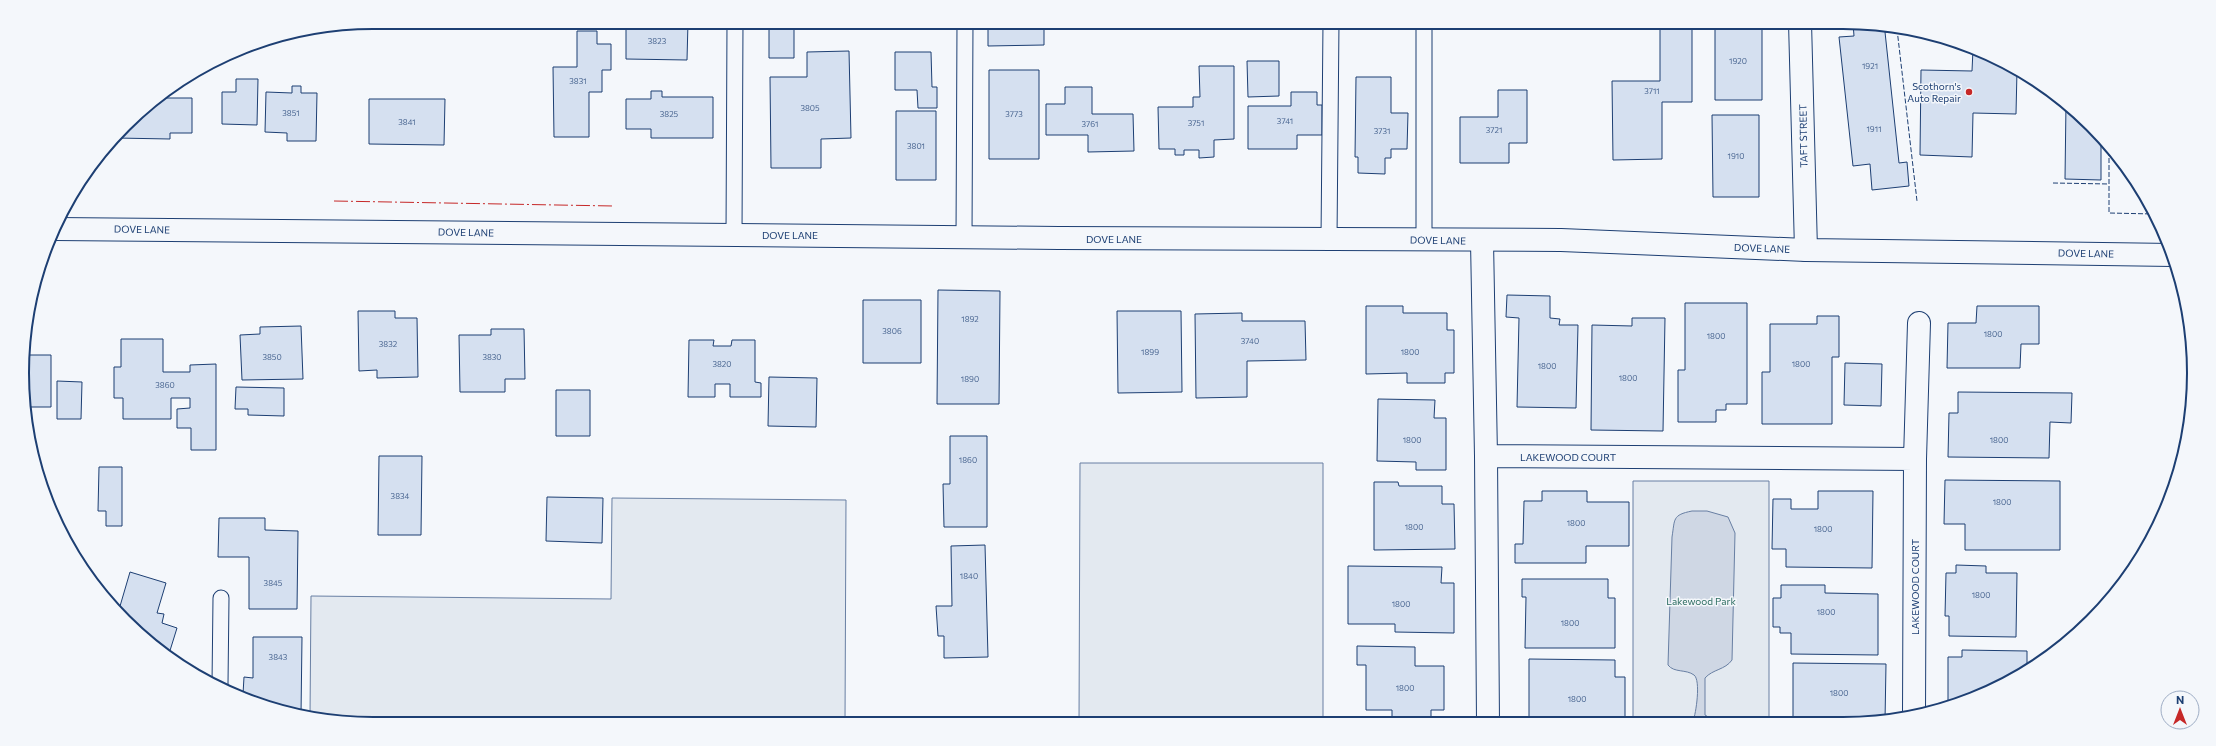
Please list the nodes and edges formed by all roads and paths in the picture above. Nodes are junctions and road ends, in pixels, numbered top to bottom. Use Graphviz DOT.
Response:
graph roads {
  1 [pos="735,29"];
  2 [pos="965,29"];
  3 [pos="1331,29"];
  4 [pos="1424,29"];
  5 [pos="1800,29"];
  6 [pos="60,229"];
  7 [pos="734,235"];
  8 [pos="964,237"];
  9 [pos="1329,239"];
  10 [pos="1424,240"];
  11 [pos="1482,241"];
  12 [pos="1806,250"];
  13 [pos="2166,255"];
  14 [pos="1919,323"];
  15 [pos="1486,456"];
  16 [pos="1915,459"];
  17 [pos="221,598"];
  18 [pos="220,681"];
  19 [pos="1914,709"];
  20 [pos="1488,717"];
  1 -- 7 [label="lane"];
  2 -- 8 [label="lane"];
  3 -- 9 [label="lane"];
  4 -- 10 [label="lane"];
  5 -- 12 [label="street, TAFT STREET"];
  6 -- 7 [label="street, DOVE LANE"];
  7 -- 8 [label="street, DOVE LANE"];
  8 -- 9 [label="street, DOVE LANE"];
  9 -- 10 [label="street, DOVE LANE"];
  10 -- 11 [label="street, DOVE LANE"];
  11 -- 12 [label="street, DOVE LANE"];
  11 -- 15 [label="street"];
  12 -- 13 [label="street, DOVE LANE"];
  14 -- 16 [label="street, LAKEWOOD COURT"];
  15 -- 16 [label="street, LAKEWOOD COURT"];
  15 -- 20 [label="street"];
  16 -- 19 [label="street, LAKEWOOD COURT"];
  17 -- 18 [label="lane"];
}
